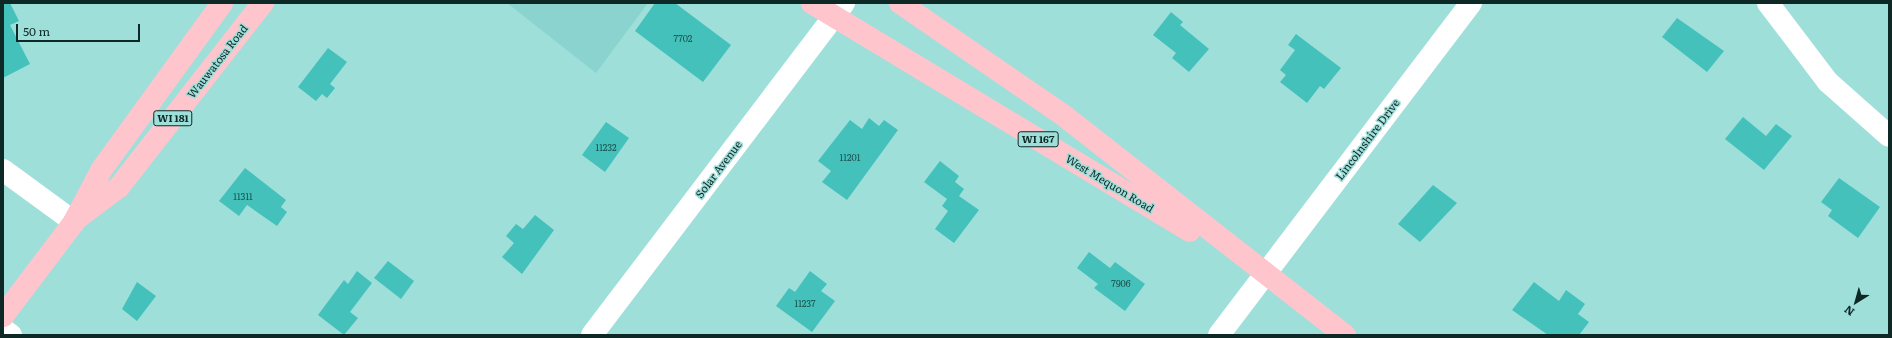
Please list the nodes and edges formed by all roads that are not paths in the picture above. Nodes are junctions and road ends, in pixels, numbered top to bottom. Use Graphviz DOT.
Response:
graph roads {
  1 [pos="222,3"];
  2 [pos="263,3"];
  3 [pos="812,3"];
  4 [pos="900,3"];
  5 [pos="1471,3"];
  6 [pos="1768,3"];
  7 [pos="839,10"];
  8 [pos="1889,136"];
  9 [pos="3,170"];
  10 [pos="74,222"];
  11 [pos="1264,275"];
  12 [pos="3,316"];
  13 [pos="3,329"];
  14 [pos="11,335"];
  15 [pos="592,335"];
  16 [pos="1219,335"];
  17 [pos="1345,335"];
  1 -- 10 [label="main road, Wauwatosa Road / WI 181"];
  2 -- 10 [label="main road, Wauwatosa Road / WI 181"];
  3 -- 7 [label="main road, West Mequon Road / WI 167"];
  4 -- 11 [label="main road, West Mequon Road / WI 167"];
  5 -- 11 [label="street, Lincolnshire Drive"];
  6 -- 8 [label="street"];
  7 -- 11 [label="main road, West Mequon Road / WI 167"];
  7 -- 15 [label="street, Solar Avenue"];
  9 -- 10 [label="street"];
  10 -- 12 [label="main road, Wauwatosa Road / WI 181"];
  11 -- 16 [label="street, Lincolnshire Drive"];
  11 -- 17 [label="main road, West Mequon Road / WI 167"];
  13 -- 14 [label="street"];
}
